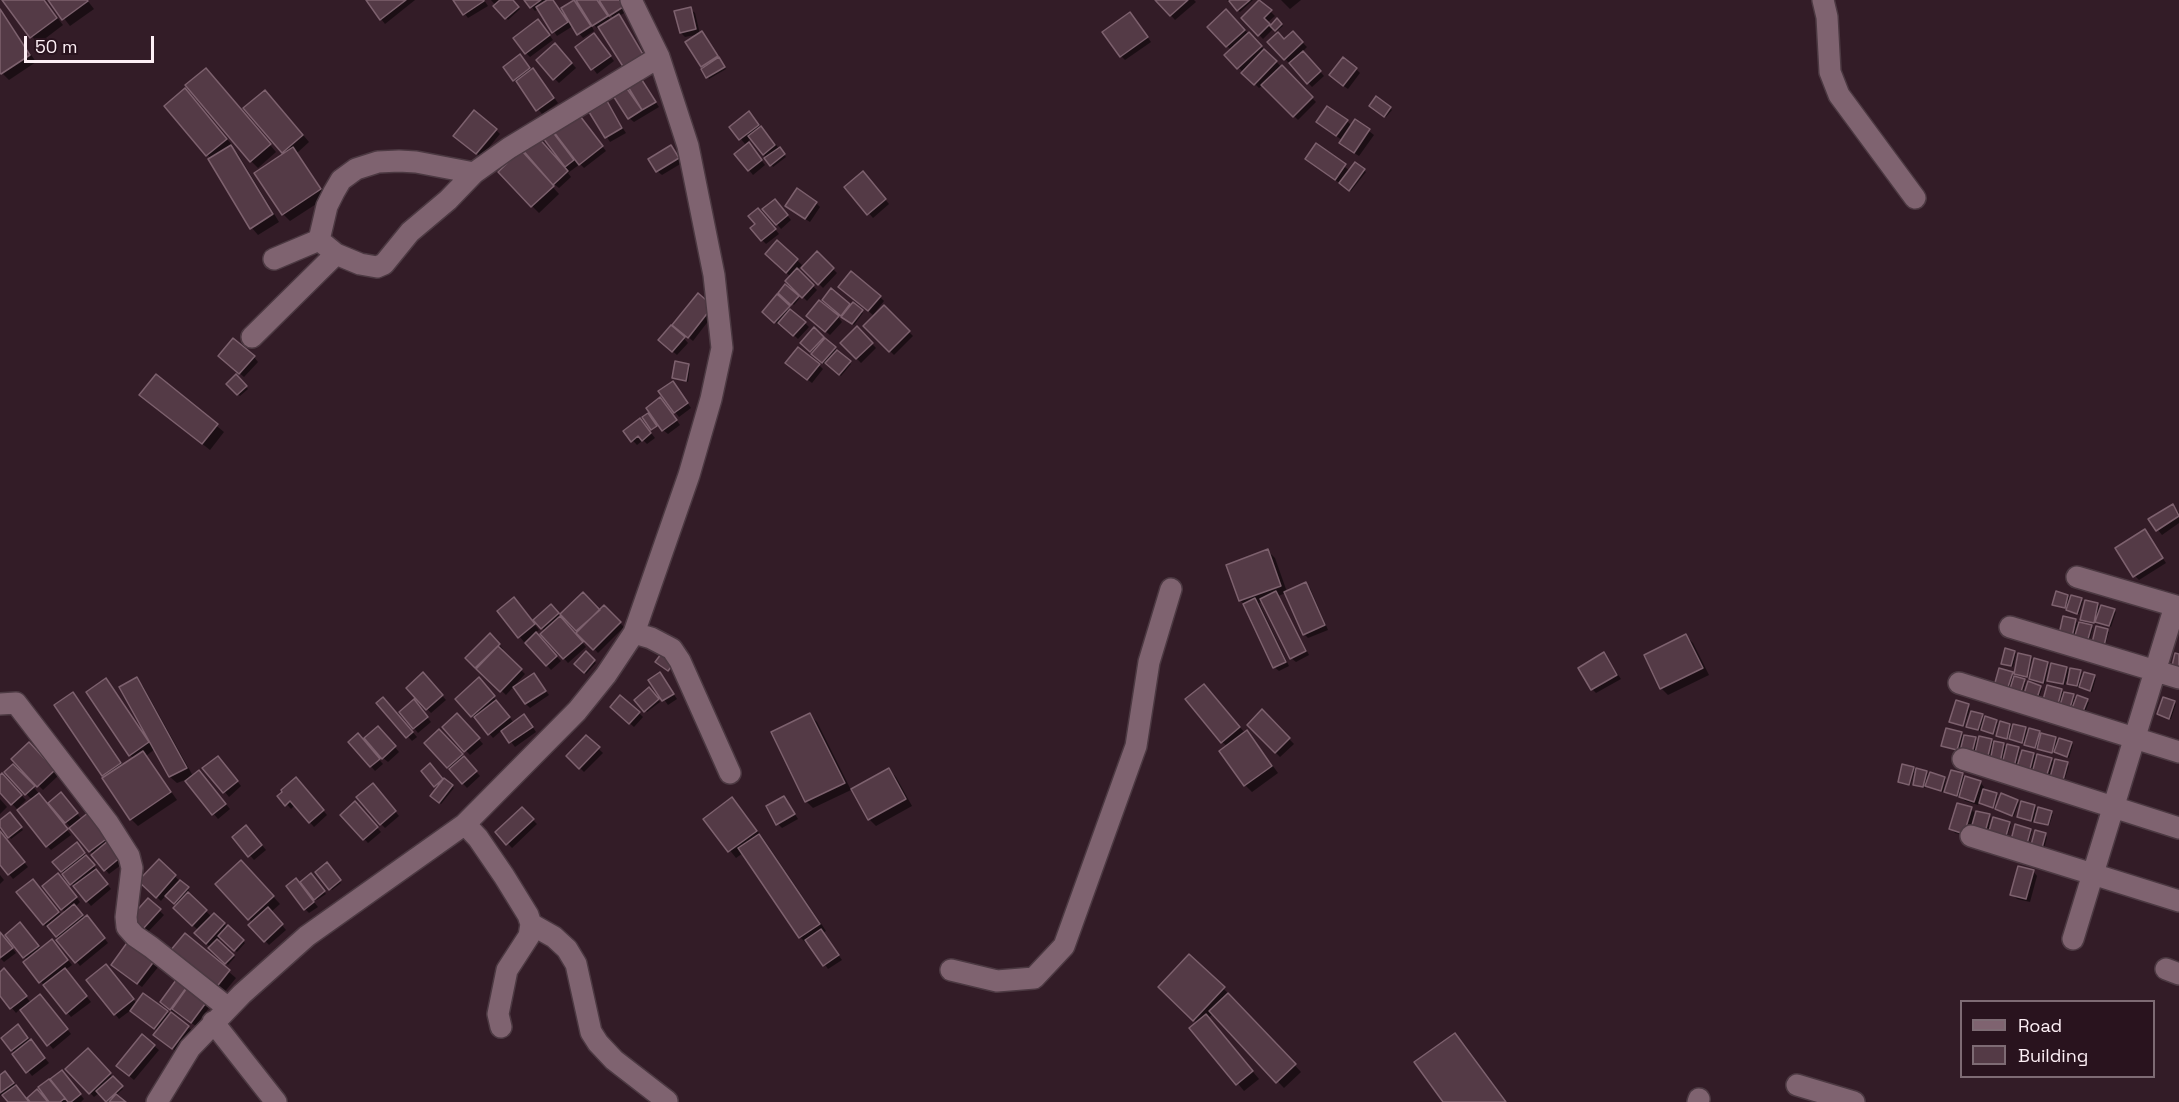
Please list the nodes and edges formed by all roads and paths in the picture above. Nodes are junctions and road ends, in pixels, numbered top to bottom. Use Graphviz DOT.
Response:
graph roads {
  1 [pos="631,0"];
  2 [pos="1822,0"];
  3 [pos="659,57"];
  4 [pos="474,173"];
  5 [pos="1916,198"];
  6 [pos="319,240"];
  7 [pos="336,254"];
  8 [pos="274,259"];
  9 [pos="252,338"];
  10 [pos="2077,577"];
  11 [pos="1171,589"];
  12 [pos="2177,606"];
  13 [pos="2010,627"];
  14 [pos="643,635"];
  15 [pos="2157,670"];
  16 [pos="2179,678"];
  17 [pos="1959,683"];
  18 [pos="0,704"];
  19 [pos="2134,737"];
  20 [pos="2179,752"];
  21 [pos="1963,759"];
  22 [pos="730,773"];
  23 [pos="2112,807"];
  24 [pos="2179,828"];
  25 [pos="472,831"];
  26 [pos="1971,836"];
  27 [pos="2091,873"];
  28 [pos="2179,901"];
  29 [pos="531,924"];
  30 [pos="2073,939"];
  31 [pos="951,970"];
  32 [pos="221,1015"];
  33 [pos="501,1027"];
  34 [pos="1797,1084"];
  35 [pos="667,1101"];
  36 [pos="157,1102"];
  37 [pos="276,1102"];
  38 [pos="1854,1102"];
  1 -- 3 [label="street"];
  2 -- 5 [label="street"];
  3 -- 4 [label="street"];
  3 -- 14 [label="street"];
  4 -- 6 [label="street"];
  4 -- 7 [label="street"];
  6 -- 7 [label="street"];
  6 -- 8 [label="street"];
  7 -- 9 [label="street"];
  10 -- 12 [label="street"];
  11 -- 31 [label="street"];
  12 -- 15 [label="street"];
  13 -- 15 [label="street"];
  14 -- 22 [label="street"];
  14 -- 25 [label="street"];
  15 -- 16 [label="street"];
  15 -- 19 [label="street"];
  17 -- 19 [label="street"];
  18 -- 32 [label="street"];
  19 -- 20 [label="street"];
  19 -- 23 [label="street"];
  21 -- 23 [label="street"];
  23 -- 24 [label="street"];
  23 -- 27 [label="street"];
  25 -- 29 [label="street"];
  25 -- 32 [label="street"];
  26 -- 27 [label="street"];
  27 -- 28 [label="street"];
  27 -- 30 [label="street"];
  29 -- 33 [label="street"];
  29 -- 35 [label="street"];
  32 -- 36 [label="street"];
  32 -- 37 [label="street"];
  34 -- 38 [label="street"];
}
